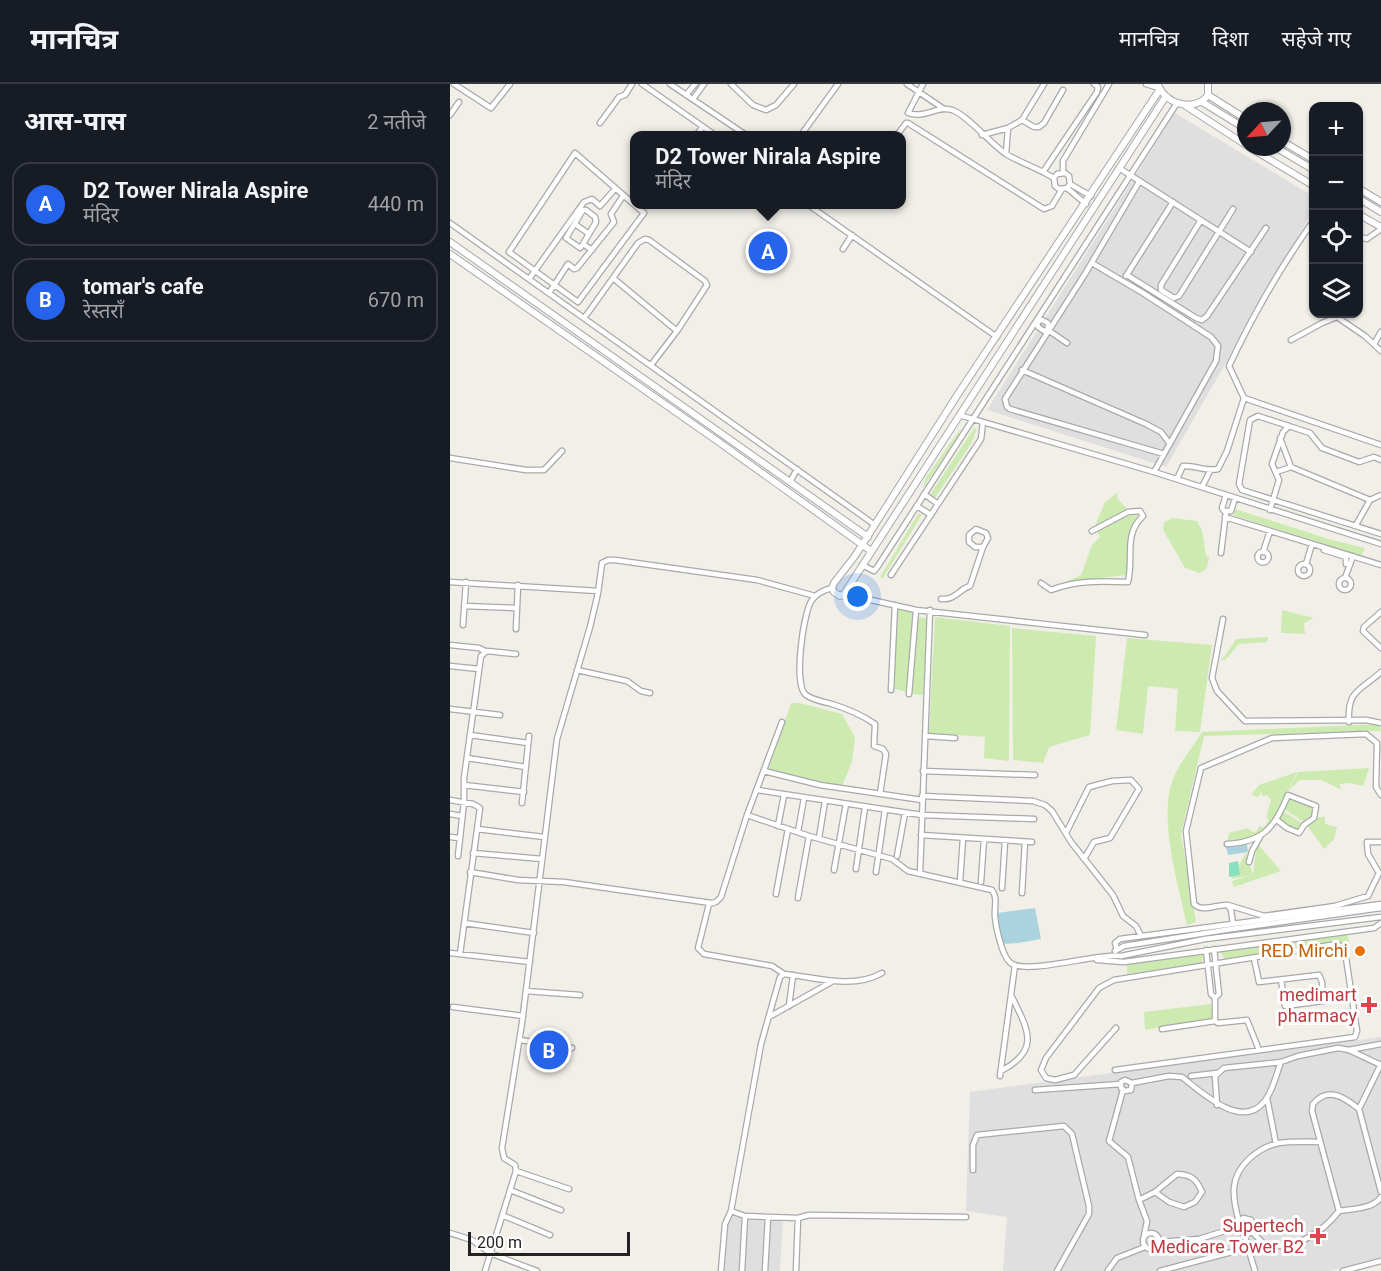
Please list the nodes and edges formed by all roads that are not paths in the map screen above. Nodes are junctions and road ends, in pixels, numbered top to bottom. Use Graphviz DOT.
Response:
graph roads {
  1 [pos="454,84"];
  2 [pos="510,84"];
  3 [pos="632,84"];
  4 [pos="642,84"];
  5 [pos="670,84"];
  6 [pos="694,84"];
  7 [pos="704,84"];
  8 [pos="731,84"];
  9 [pos="794,84"];
  10 [pos="838,84"];
  11 [pos="907,84"];
  12 [pos="923,84"];
  13 [pos="1044,84"];
  14 [pos="1094,84"];
  15 [pos="1109,84"];
  16 [pos="1146,84"];
  17 [pos="1208,84"];
  18 [pos="1159,87"];
  19 [pos="1063,90"];
  20 [pos="919,91"];
  21 [pos="686,95"];
  22 [pos="1166,96"];
  23 [pos="1208,96"];
  24 [pos="693,99"];
  25 [pos="459,102"];
  26 [pos="1202,102"];
  27 [pos="1180,104"];
  28 [pos="944,109"];
  29 [pos="1237,114"];
  30 [pos="450,115"];
  31 [pos="913,115"];
  32 [pos="1022,120"];
  33 [pos="600,123"];
  34 [pos="909,123"];
  35 [pos="1237,123"];
  36 [pos="703,127"];
  37 [pos="1008,128"];
  38 [pos="700,131"];
  39 [pos="709,131"];
  40 [pos="740,131"];
  41 [pos="804,131"];
  42 [pos="900,131"];
  43 [pos="982,135"];
  44 [pos="1237,139"];
  45 [pos="1291,146"];
  46 [pos="1006,154"];
  47 [pos="1265,156"];
  48 [pos="1290,156"];
  49 [pos="1309,157"];
  50 [pos="1309,167"];
  51 [pos="1119,168"];
  52 [pos="1043,172"];
  53 [pos="1063,172"];
  54 [pos="1130,175"];
  55 [pos="1054,178"];
  56 [pos="1140,182"];
  57 [pos="1309,183"];
  58 [pos="1066,187"];
  59 [pos="615,189"];
  60 [pos="1363,191"];
  61 [pos="623,196"];
  62 [pos="1091,196"];
  63 [pos="1363,201"];
  64 [pos="630,202"];
  65 [pos="1173,202"];
  66 [pos="1381,202"];
  67 [pos="1086,204"];
  68 [pos="600,206"];
  69 [pos="639,209"];
  70 [pos="814,209"];
  71 [pos="1233,209"];
  72 [pos="1381,212"];
  73 [pos="611,214"];
  74 [pos="1363,217"];
  75 [pos="1201,220"];
  76 [pos="450,223"];
  77 [pos="575,224"];
  78 [pos="1309,227"];
  79 [pos="1266,228"];
  80 [pos="1381,228"];
  81 [pos="1219,232"];
  82 [pos="589,234"];
  83 [pos="852,235"];
  84 [pos="1363,238"];
  85 [pos="450,242"];
  86 [pos="583,244"];
  87 [pos="843,249"];
  88 [pos="592,250"];
  89 [pos="1251,252"];
  90 [pos="450,254"];
  91 [pos="1092,263"];
  92 [pos="535,271"];
  93 [pos="1127,275"];
  94 [pos="613,278"];
  95 [pos="529,279"];
  96 [pos="1123,281"];
  97 [pos="555,284"];
  98 [pos="1028,291"];
  99 [pos="549,293"];
  100 [pos="1035,297"];
  101 [pos="584,318"];
  102 [pos="1332,318"];
  103 [pos="1342,318"];
  104 [pos="1037,321"];
  105 [pos="1049,330"];
  106 [pos="677,331"];
  107 [pos="1381,332"];
  108 [pos="997,337"];
  109 [pos="1291,340"];
  110 [pos="1067,343"];
  111 [pos="1374,345"];
  112 [pos="1381,351"];
  113 [pos="651,365"];
  114 [pos="1022,370"];
  115 [pos="1244,398"];
  116 [pos="958,415"];
  117 [pos="974,420"];
  118 [pos="983,422"];
  119 [pos="1289,426"];
  120 [pos="1280,438"];
  121 [pos="1170,444"];
  122 [pos="1381,445"];
  123 [pos="562,451"];
  124 [pos="1164,454"];
  125 [pos="450,458"];
  126 [pos="1381,460"];
  127 [pos="1291,467"];
  128 [pos="797,470"];
  129 [pos="1210,471"];
  130 [pos="1154,472"];
  131 [pos="1276,472"];
  132 [pos="1177,479"];
  133 [pos="790,482"];
  134 [pos="1202,487"];
  135 [pos="908,494"];
  136 [pos="924,494"];
  137 [pos="1226,495"];
  138 [pos="1381,495"];
  139 [pos="1235,498"];
  140 [pos="920,500"];
  141 [pos="1274,500"];
  142 [pos="1370,500"];
  143 [pos="938,504"];
  144 [pos="917,506"];
  145 [pos="1270,510"];
  146 [pos="931,514"];
  147 [pos="1226,514"];
  148 [pos="875,525"];
  149 [pos="1356,525"];
  150 [pos="1092,531"];
  151 [pos="1270,531"];
  152 [pos="1381,534"];
  153 [pos="868,537"];
  154 [pos="1271,538"];
  155 [pos="1381,544"];
  156 [pos="862,545"];
  157 [pos="1312,545"];
  158 [pos="983,547"];
  159 [pos="871,551"];
  160 [pos="1263,552"];
  161 [pos="1221,553"];
  162 [pos="1353,556"];
  163 [pos="1306,564"];
  164 [pos="1346,564"];
  165 [pos="1381,564"];
  166 [pos="862,565"];
  167 [pos="891,575"];
  168 [pos="1346,578"];
  169 [pos="450,582"];
  170 [pos="466,582"];
  171 [pos="1041,583"];
  172 [pos="518,585"];
  173 [pos="832,588"];
  174 [pos="598,591"];
  175 [pos="844,594"];
  176 [pos="815,596"];
  177 [pos="942,599"];
  178 [pos="895,605"];
  179 [pos="464,606"];
  180 [pos="517,608"];
  181 [pos="916,609"];
  182 [pos="930,610"];
  183 [pos="1381,612"];
  184 [pos="1223,619"];
  185 [pos="463,625"];
  186 [pos="516,629"];
  187 [pos="1145,635"];
  188 [pos="450,645"];
  189 [pos="1381,648"];
  190 [pos="485,651"];
  191 [pos="516,654"];
  192 [pos="450,666"];
  193 [pos="479,669"];
  194 [pos="577,670"];
  195 [pos="1381,672"];
  196 [pos="891,690"];
  197 [pos="650,693"];
  198 [pos="909,694"];
  199 [pos="450,709"];
  200 [pos="473,712"];
  201 [pos="500,715"];
  202 [pos="782,722"];
  203 [pos="1349,722"];
  204 [pos="1381,723"];
  205 [pos="470,735"];
  206 [pos="529,736"];
  207 [pos="925,736"];
  208 [pos="955,738"];
  209 [pos="528,743"];
  210 [pos="467,758"];
  211 [pos="526,767"];
  212 [pos="764,771"];
  213 [pos="923,771"];
  214 [pos="1035,775"];
  215 [pos="464,784"];
  216 [pos="757,790"];
  217 [pos="524,792"];
  218 [pos="880,794"];
  219 [pos="784,795"];
  220 [pos="1381,795"];
  221 [pos="804,798"];
  222 [pos="922,798"];
  223 [pos="450,800"];
  224 [pos="825,801"];
  225 [pos="464,802"];
  226 [pos="522,803"];
  227 [pos="846,804"];
  228 [pos="865,807"];
  229 [pos="885,810"];
  230 [pos="905,813"];
  231 [pos="450,814"];
  232 [pos="747,815"];
  233 [pos="922,815"];
  234 [pos="462,816"];
  235 [pos="1034,819"];
  236 [pos="1277,820"];
  237 [pos="778,826"];
  238 [pos="788,829"];
  239 [pos="477,830"];
  240 [pos="798,832"];
  241 [pos="1066,833"];
  242 [pos="1265,834"];
  243 [pos="921,835"];
  244 [pos="809,836"];
  245 [pos="450,837"];
  246 [pos="544,837"];
  247 [pos="459,838"];
  248 [pos="819,838"];
  249 [pos="963,838"];
  250 [pos="984,839"];
  251 [pos="1005,841"];
  252 [pos="1025,842"];
  253 [pos="1032,842"];
  254 [pos="1381,842"];
  255 [pos="838,843"];
  256 [pos="1227,844"];
  257 [pos="858,849"];
  258 [pos="474,853"];
  259 [pos="878,855"];
  260 [pos="458,856"];
  261 [pos="897,856"];
  262 [pos="542,859"];
  263 [pos="1084,860"];
  264 [pos="1249,862"];
  265 [pos="856,869"];
  266 [pos="834,870"];
  267 [pos="470,872"];
  268 [pos="876,872"];
  269 [pos="920,873"];
  270 [pos="540,881"];
  271 [pos="960,882"];
  272 [pos="981,882"];
  273 [pos="1002,888"];
  274 [pos="1022,893"];
  275 [pos="776,894"];
  276 [pos="798,898"];
  277 [pos="711,903"];
  278 [pos="1228,905"];
  279 [pos="1381,906"];
  280 [pos="1381,916"];
  281 [pos="464,923"];
  282 [pos="1381,923"];
  283 [pos="1233,924"];
  284 [pos="534,933"];
  285 [pos="1141,936"];
  286 [pos="1178,937"];
  287 [pos="1179,945"];
  288 [pos="1214,949"];
  289 [pos="1117,950"];
  290 [pos="1206,950"];
  291 [pos="450,953"];
  292 [pos="460,954"];
  293 [pos="1111,955"];
  294 [pos="1254,958"];
  295 [pos="1093,959"];
  296 [pos="530,962"];
  297 [pos="1215,964"];
  298 [pos="1015,965"];
  299 [pos="1208,965"];
  300 [pos="882,973"];
  301 [pos="784,974"];
  302 [pos="793,975"];
  303 [pos="1281,980"];
  304 [pos="833,981"];
  305 [pos="526,991"];
  306 [pos="580,995"];
  307 [pos="1011,995"];
  308 [pos="1215,998"];
  309 [pos="789,1006"];
  310 [pos="453,1007"];
  311 [pos="523,1016"];
  312 [pos="768,1017"];
  313 [pos="1215,1021"];
  314 [pos="1116,1028"];
  315 [pos="1162,1029"];
  316 [pos="520,1040"];
  317 [pos="1381,1044"];
  318 [pos="572,1048"];
  319 [pos="1259,1050"];
  320 [pos="1349,1050"];
  321 [pos="1281,1062"];
  322 [pos="1381,1064"];
  323 [pos="1115,1070"];
  324 [pos="1217,1073"];
  325 [pos="1191,1076"];
  326 [pos="1132,1083"];
  327 [pos="1122,1087"];
  328 [pos="1035,1090"];
  329 [pos="1267,1098"];
  330 [pos="1216,1105"];
  331 [pos="1359,1108"];
  332 [pos="1320,1142"];
  333 [pos="1276,1144"];
  334 [pos="973,1170"];
  335 [pos="516,1171"];
  336 [pos="569,1189"];
  337 [pos="510,1190"];
  338 [pos="1155,1192"];
  339 [pos="1381,1192"];
  340 [pos="1381,1197"];
  341 [pos="1139,1200"];
  342 [pos="561,1210"];
  343 [pos="1339,1211"];
  344 [pos="730,1212"];
  345 [pos="502,1215"];
  346 [pos="745,1216"];
  347 [pos="966,1217"];
  348 [pos="768,1218"];
  349 [pos="798,1218"];
  350 [pos="1238,1224"];
  351 [pos="1252,1232"];
  352 [pos="450,1233"];
  353 [pos="1244,1234"];
  354 [pos="550,1235"];
  355 [pos="1144,1236"];
  356 [pos="1159,1242"];
  357 [pos="1145,1247"];
  358 [pos="1247,1248"];
  359 [pos="490,1253"];
  360 [pos="1381,1261"];
  361 [pos="484,1271"];
  362 [pos="537,1271"];
  363 [pos="721,1271"];
  364 [pos="742,1271"];
  365 [pos="765,1271"];
  366 [pos="796,1271"];
  367 [pos="1057,1271"];
  368 [pos="1109,1271"];
  369 [pos="1160,1271"];
  370 [pos="1255,1271"];
  371 [pos="1343,1271"];
  1 -- 2 [label="street"];
  3 -- 33 [label="street"];
  4 -- 36 [label="street"];
  5 -- 21 [label="street"];
  6 -- 21 [label="street"];
  7 -- 24 [label="street"];
  8 -- 9 [label="street"];
  10 -- 41 [label="street"];
  11 -- 20 [label="street"];
  12 -- 20 [label="street"];
  13 -- 32 [label="street"];
  14 -- 52 [label="street"];
  15 -- 53 [label="street"];
  16 -- 18 [label="street"];
  17 -- 23 [label="street"];
  18 -- 22 [label="street"];
  18 -- 62 [label="street"];
  19 -- 32 [label="street"];
  20 -- 28 [label="street"];
  20 -- 31 [label="street"];
  21 -- 24 [label="street"];
  22 -- 27 [label="street"];
  22 -- 51 [label="street"];
  23 -- 26 [label="street"];
  23 -- 29 [label="street"];
  24 -- 40 [label="street"];
  25 -- 30 [label="street"];
  26 -- 27 [label="street"];
  26 -- 35 [label="street"];
  27 -- 44 [label="street"];
  27 -- 54 [label="street"];
  28 -- 31 [label="street"];
  28 -- 43 [label="street"];
  31 -- 34 [label="street"];
  32 -- 37 [label="street"];
  34 -- 42 [label="street"];
  34 -- 58 [label="street"];
  36 -- 38 [label="street"];
  36 -- 39 [label="street"];
  37 -- 43 [label="street"];
  37 -- 46 [label="street"];
  43 -- 46 [label="street"];
  45 -- 49 [label="street"];
  46 -- 52 [label="street"];
  47 -- 57 [label="street"];
  48 -- 50 [label="street"];
  51 -- 54 [label="street"];
  51 -- 100 [label="street"];
  52 -- 55 [label="street"];
  53 -- 55 [label="street"];
  53 -- 58 [label="street"];
  54 -- 56 [label="street"];
  54 -- 104 [label="street"];
  55 -- 58 [label="street"];
  56 -- 65 [label="street"];
  56 -- 91 [label="street"];
  58 -- 62 [label="street"];
  58 -- 67 [label="street"];
  59 -- 61 [label="street"];
  59 -- 68 [label="street"];
  59 -- 92 [label="street"];
  60 -- 66 [label="street"];
  61 -- 64 [label="street"];
  61 -- 73 [label="street"];
  62 -- 67 [label="street"];
  63 -- 72 [label="street"];
  65 -- 75 [label="street"];
  65 -- 93 [label="street"];
  67 -- 98 [label="street"];
  68 -- 73 [label="street"];
  68 -- 92 [label="street"];
  69 -- 97 [label="street"];
  70 -- 83 [label="street"];
  71 -- 81 [label="street"];
  73 -- 88 [label="street"];
  74 -- 80 [label="street"];
  75 -- 81 [label="street"];
  75 -- 81 [label="street"];
  76 -- 95 [label="street"];
  77 -- 82 [label="street"];
  77 -- 82 [label="street"];
  77 -- 86 [label="street"];
  78 -- 115 [label="street"];
  79 -- 89 [label="street"];
  80 -- 84 [label="street"];
  81 -- 89 [label="street"];
  82 -- 86 [label="street"];
  83 -- 87 [label="street"];
  83 -- 108 [label="street"];
  85 -- 133 [label="street"];
  86 -- 88 [label="street"];
  88 -- 97 [label="street"];
  89 -- 93 [label="street"];
  90 -- 156 [label="street"];
  91 -- 96 [label="street"];
  91 -- 105 [label="street"];
  92 -- 95 [label="street"];
  92 -- 97 [label="street"];
  93 -- 96 [label="street"];
  94 -- 101 [label="street"];
  94 -- 106 [label="street"];
  94 -- 106 [label="street"];
  95 -- 99 [label="street"];
  96 -- 121 [label="street"];
  97 -- 99 [label="street"];
  98 -- 100 [label="street"];
  98 -- 108 [label="street"];
  99 -- 101 [label="street"];
  100 -- 116 [label="street"];
  101 -- 113 [label="street"];
  102 -- 109 [label="street"];
  103 -- 111 [label="street"];
  104 -- 105 [label="street"];
  104 -- 117 [label="street"];
  105 -- 110 [label="street"];
  105 -- 114 [label="street"];
  106 -- 113 [label="street"];
  107 -- 111 [label="street"];
  108 -- 148 [label="street"];
  111 -- 112 [label="street"];
  113 -- 128 [label="street"];
  114 -- 121 [label="street"];
  114 -- 124 [label="street"];
  115 -- 122 [label="street"];
  115 -- 129 [label="street"];
  116 -- 117 [label="street"];
  116 -- 135 [label="street"];
  117 -- 118 [label="street"];
  117 -- 136 [label="street"];
  118 -- 130 [label="street"];
  118 -- 143 [label="street"];
  119 -- 120 [label="street"];
  119 -- 126 [label="street"];
  119 -- 141 [label="street"];
  120 -- 127 [label="street"];
  120 -- 131 [label="street"];
  121 -- 124 [label="street"];
  123 -- 125 [label="street"];
  124 -- 130 [label="street"];
  127 -- 131 [label="street"];
  127 -- 142 [label="street"];
  128 -- 133 [label="street"];
  128 -- 148 [label="street"];
  129 -- 132 [label="street"];
  129 -- 134 [label="street"];
  130 -- 132 [label="street"];
  131 -- 141 [label="street"];
  132 -- 134 [label="street"];
  133 -- 153 [label="street"];
  134 -- 137 [label="street"];
  135 -- 140 [label="street"];
  135 -- 159 [label="street"];
  136 -- 140 [label="street"];
  136 -- 143 [label="street"];
  137 -- 139 [label="street"];
  137 -- 147 [label="street"];
  138 -- 142 [label="street"];
  139 -- 145 [label="street"];
  139 -- 147 [label="street"];
  140 -- 144 [label="street"];
  141 -- 145 [label="street"];
  141 -- 149 [label="street"];
  142 -- 149 [label="street"];
  143 -- 146 [label="street"];
  144 -- 146 [label="street"];
  144 -- 166 [label="street"];
  145 -- 155 [label="street"];
  146 -- 167 [label="street"];
  147 -- 151 [label="street"];
  147 -- 161 [label="street"];
  148 -- 153 [label="street"];
  149 -- 152 [label="street"];
  150 -- 171 [label="street"];
  151 -- 157 [label="street"];
  151 -- 160 [label="street"];
  153 -- 156 [label="street"];
  154 -- 157 [label="street"];
  156 -- 159 [label="street"];
  156 -- 173 [label="street"];
  157 -- 162 [label="street"];
  157 -- 163 [label="street"];
  157 -- 164 [label="street"];
  158 -- 158 [label="street"];
  158 -- 177 [label="street"];
  159 -- 166 [label="street"];
  162 -- 165 [label="street"];
  162 -- 168 [label="street"];
  166 -- 175 [label="street"];
  169 -- 170 [label="street"];
  170 -- 172 [label="street"];
  170 -- 179 [label="street"];
  172 -- 174 [label="street"];
  172 -- 180 [label="street"];
  173 -- 175 [label="street"];
  173 -- 176 [label="street"];
  174 -- 176 [label="street"];
  174 -- 194 [label="street"];
  175 -- 178 [label="street"];
  176 -- 218 [label="street"];
  178 -- 181 [label="street"];
  178 -- 196 [label="street"];
  179 -- 180 [label="street"];
  179 -- 185 [label="street"];
  180 -- 186 [label="street"];
  181 -- 182 [label="street"];
  181 -- 198 [label="street"];
  182 -- 187 [label="street"];
  182 -- 207 [label="street"];
  183 -- 189 [label="street"];
  184 -- 203 [label="street"];
  188 -- 190 [label="street"];
  190 -- 191 [label="street"];
  190 -- 193 [label="street"];
  192 -- 193 [label="street"];
  193 -- 200 [label="street"];
  194 -- 197 [label="street"];
  194 -- 246 [label="street"];
  195 -- 203 [label="street"];
  199 -- 200 [label="street"];
  200 -- 201 [label="street"];
  200 -- 205 [label="street"];
  202 -- 212 [label="street"];
  203 -- 204 [label="street"];
  205 -- 209 [label="street"];
  205 -- 210 [label="street"];
  206 -- 209 [label="street"];
  207 -- 208 [label="street"];
  207 -- 213 [label="street"];
  209 -- 211 [label="street"];
  210 -- 211 [label="street"];
  210 -- 215 [label="street"];
  211 -- 217 [label="street"];
  212 -- 216 [label="street"];
  212 -- 218 [label="street"];
  213 -- 214 [label="street"];
  213 -- 222 [label="street"];
  215 -- 217 [label="street"];
  215 -- 225 [label="street"];
  216 -- 219 [label="street"];
  216 -- 232 [label="street"];
  217 -- 226 [label="street"];
  218 -- 222 [label="street"];
  219 -- 221 [label="street"];
  219 -- 237 [label="street"];
  220 -- 278 [label="street"];
  221 -- 224 [label="street"];
  221 -- 240 [label="street"];
  222 -- 233 [label="street"];
  222 -- 241 [label="street"];
  223 -- 225 [label="street"];
  224 -- 227 [label="street"];
  224 -- 248 [label="street"];
  225 -- 234 [label="street"];
  225 -- 239 [label="street"];
  227 -- 228 [label="street"];
  227 -- 255 [label="street"];
  228 -- 229 [label="street"];
  228 -- 257 [label="street"];
  229 -- 230 [label="street"];
  229 -- 259 [label="street"];
  230 -- 233 [label="street"];
  230 -- 261 [label="street"];
  231 -- 234 [label="street"];
  232 -- 237 [label="street"];
  232 -- 277 [label="street"];
  233 -- 235 [label="street"];
  233 -- 243 [label="street"];
  234 -- 247 [label="street"];
  236 -- 236 [label="street"];
  236 -- 242 [label="street"];
  237 -- 238 [label="street"];
  238 -- 240 [label="street"];
  238 -- 275 [label="street"];
  239 -- 246 [label="street"];
  239 -- 258 [label="street"];
  240 -- 244 [label="street"];
  241 -- 263 [label="street"];
  241 -- 263 [label="street"];
  242 -- 256 [label="street"];
  242 -- 264 [label="street"];
  243 -- 249 [label="street"];
  243 -- 269 [label="street"];
  244 -- 248 [label="street"];
  244 -- 276 [label="street"];
  245 -- 247 [label="street"];
  246 -- 262 [label="street"];
  247 -- 260 [label="street"];
  248 -- 255 [label="street"];
  249 -- 250 [label="street"];
  249 -- 271 [label="street"];
  250 -- 251 [label="street"];
  250 -- 272 [label="street"];
  251 -- 252 [label="street"];
  251 -- 273 [label="street"];
  252 -- 253 [label="street"];
  252 -- 274 [label="street"];
  254 -- 278 [label="street"];
  255 -- 257 [label="street"];
  255 -- 266 [label="street"];
  257 -- 259 [label="street"];
  257 -- 265 [label="street"];
  258 -- 262 [label="street"];
  258 -- 267 [label="street"];
  259 -- 268 [label="street"];
  259 -- 269 [label="street"];
  262 -- 270 [label="street"];
  263 -- 285 [label="street"];
  267 -- 270 [label="street"];
  267 -- 281 [label="street"];
  269 -- 271 [label="street"];
  270 -- 277 [label="street"];
  270 -- 284 [label="street"];
  271 -- 298 [label="street"];
  277 -- 301 [label="street"];
  278 -- 283 [label="street"];
  279 -- 283 [label="street"];
  279 -- 286 [label="street"];
  280 -- 287 [label="street"];
  281 -- 284 [label="street"];
  281 -- 292 [label="street"];
  282 -- 288 [label="street"];
  283 -- 285 [label="street"];
  284 -- 296 [label="street"];
  285 -- 289 [label="street"];
  286 -- 287 [label="street"];
  286 -- 289 [label="street"];
  287 -- 293 [label="street"];
  288 -- 290 [label="street"];
  288 -- 297 [label="street"];
  289 -- 293 [label="street"];
  290 -- 295 [label="street"];
  290 -- 299 [label="street"];
  291 -- 292 [label="street"];
  292 -- 296 [label="street"];
  293 -- 295 [label="street"];
  294 -- 297 [label="street"];
  294 -- 303 [label="street"];
  294 -- 319 [label="street"];
  295 -- 298 [label="street"];
  296 -- 305 [label="street"];
  297 -- 299 [label="street"];
  297 -- 308 [label="street"];
  298 -- 307 [label="street"];
  299 -- 308 [label="street"];
  299 -- 314 [label="street"];
  300 -- 304 [label="street"];
  301 -- 302 [label="street"];
  301 -- 312 [label="street"];
  302 -- 304 [label="street"];
  302 -- 309 [label="street"];
  303 -- 303 [label="street"];
  304 -- 309 [label="street"];
  305 -- 306 [label="street"];
  305 -- 311 [label="street"];
  307 -- 307 [label="street"];
  308 -- 313 [label="street"];
  309 -- 312 [label="street"];
  310 -- 311 [label="street"];
  311 -- 316 [label="street"];
  312 -- 344 [label="street"];
  313 -- 315 [label="street"];
  313 -- 319 [label="street"];
  316 -- 318 [label="street"];
  316 -- 335 [label="street"];
  317 -- 320 [label="street"];
  319 -- 323 [label="street"];
  320 -- 321 [label="street"];
  320 -- 322 [label="street"];
  321 -- 324 [label="street"];
  321 -- 329 [label="street"];
  322 -- 331 [label="street"];
  324 -- 325 [label="street"];
  324 -- 330 [label="street"];
  326 -- 327 [label="street"];
  326 -- 327 [label="street"];
  326 -- 330 [label="street"];
  327 -- 328 [label="street"];
  327 -- 341 [label="street"];
  329 -- 330 [label="street"];
  329 -- 333 [label="street"];
  331 -- 332 [label="street"];
  331 -- 339 [label="street"];
  332 -- 333 [label="street"];
  332 -- 343 [label="street"];
  333 -- 350 [label="street"];
  334 -- 367 [label="street"];
  335 -- 336 [label="street"];
  335 -- 337 [label="street"];
  337 -- 342 [label="street"];
  337 -- 345 [label="street"];
  338 -- 338 [label="street"];
  338 -- 341 [label="street"];
  340 -- 343 [label="street"];
  341 -- 355 [label="street"];
  343 -- 351 [label="street"];
  344 -- 346 [label="street"];
  344 -- 363 [label="street"];
  345 -- 354 [label="street"];
  345 -- 359 [label="street"];
  346 -- 348 [label="street"];
  346 -- 364 [label="street"];
  347 -- 349 [label="street"];
  348 -- 349 [label="street"];
  348 -- 365 [label="street"];
  349 -- 366 [label="street"];
  350 -- 351 [label="street"];
  350 -- 353 [label="street"];
  350 -- 356 [label="street"];
  351 -- 353 [label="street"];
  352 -- 359 [label="street"];
  353 -- 358 [label="street"];
  355 -- 356 [label="street"];
  355 -- 357 [label="street"];
  356 -- 357 [label="street"];
  357 -- 368 [label="street"];
  358 -- 369 [label="street"];
  358 -- 370 [label="street"];
  359 -- 361 [label="street"];
  359 -- 362 [label="street"];
  360 -- 371 [label="street"];
}
